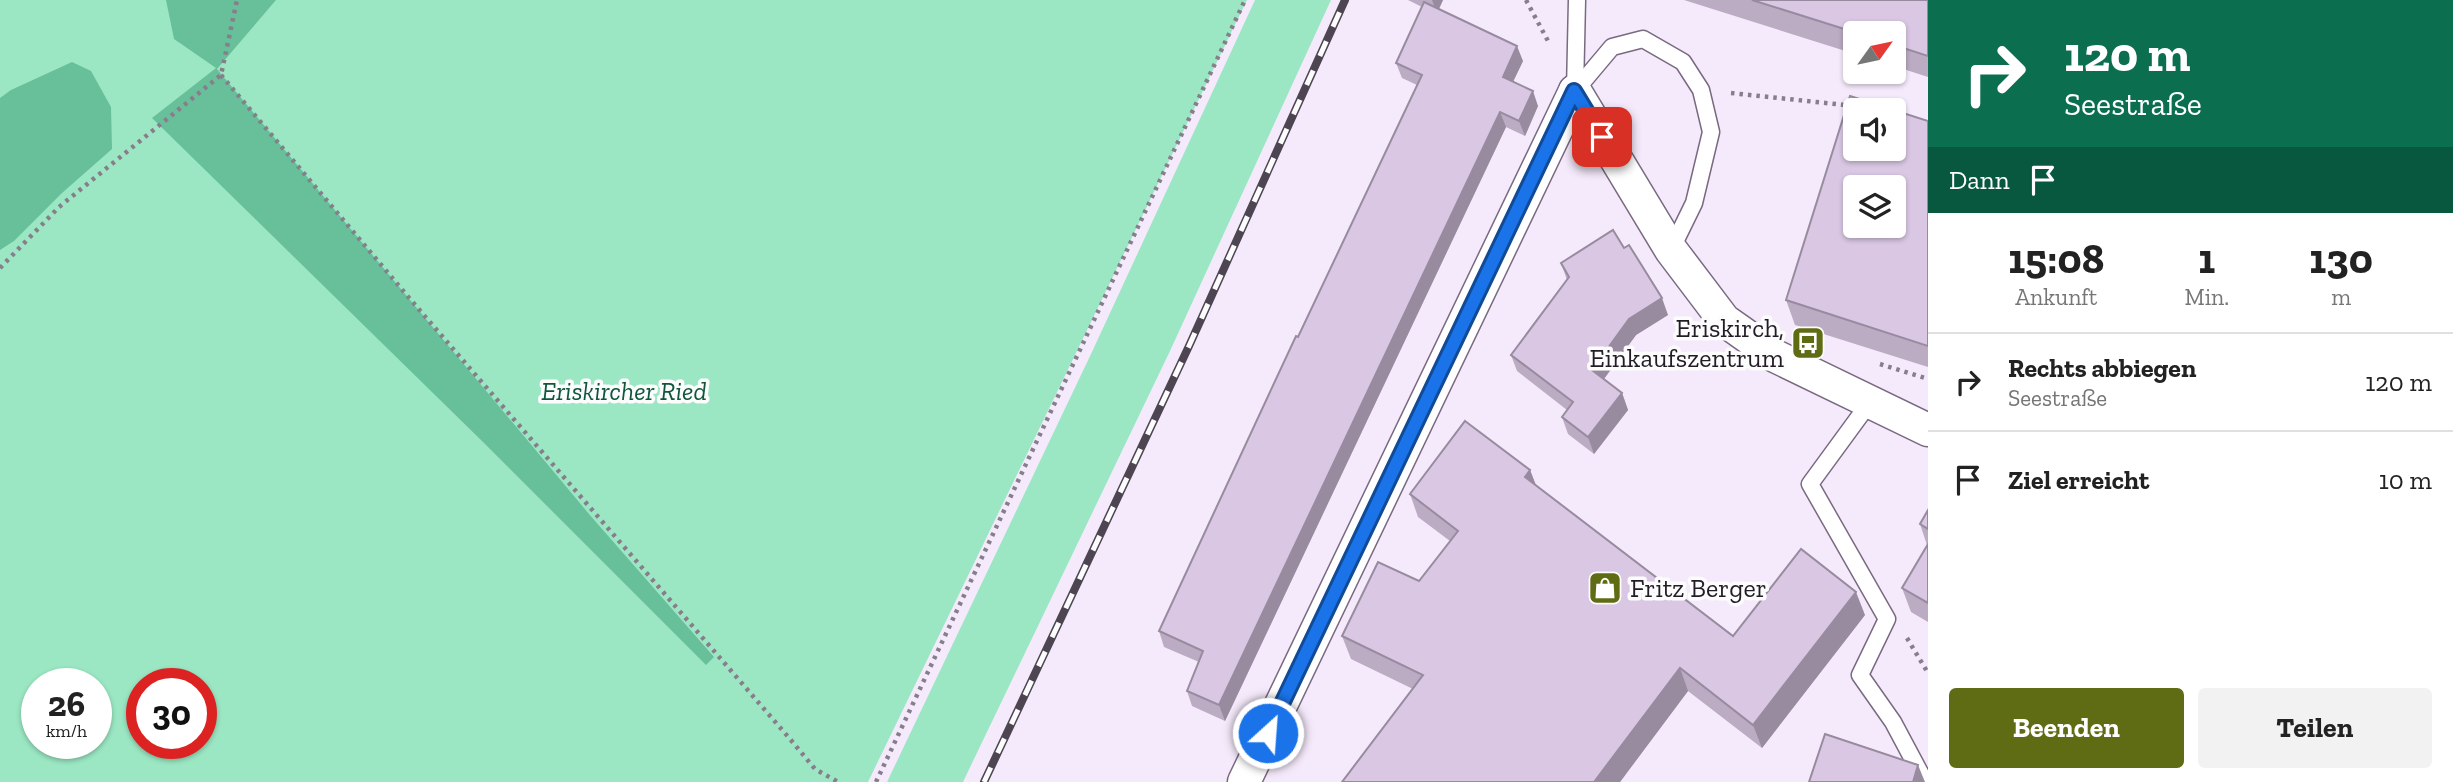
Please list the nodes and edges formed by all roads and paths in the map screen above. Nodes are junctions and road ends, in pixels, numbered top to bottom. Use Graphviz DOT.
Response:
graph roads {
  1 [pos="237,0"];
  2 [pos="1245,0"];
  3 [pos="1577,0"];
  4 [pos="221,75"];
  5 [pos="1701,90"];
  6 [pos="1574,91"];
  7 [pos="1843,105"];
  8 [pos="1671,250"];
  9 [pos="0,268"];
  10 [pos="1870,402"];
  11 [pos="1928,430"];
  12 [pos="1887,619"];
  13 [pos="1928,673"];
  14 [pos="838,782"];
  15 [pos="876,782"];
  16 [pos="1244,782"];
  17 [pos="1925,782"];
  1 -- 4 [label="path"];
  2 -- 15 [label="path"];
  3 -- 6 [label="lane"];
  4 -- 9 [label="path"];
  4 -- 14 [label="path"];
  5 -- 6 [label="lane"];
  5 -- 7 [label="path"];
  5 -- 8 [label="lane"];
  6 -- 8 [label="street"];
  6 -- 16 [label="street"];
  8 -- 10 [label="street"];
  10 -- 11 [label="street"];
  10 -- 12 [label="lane"];
  12 -- 13 [label="path"];
  12 -- 17 [label="lane"];
}
